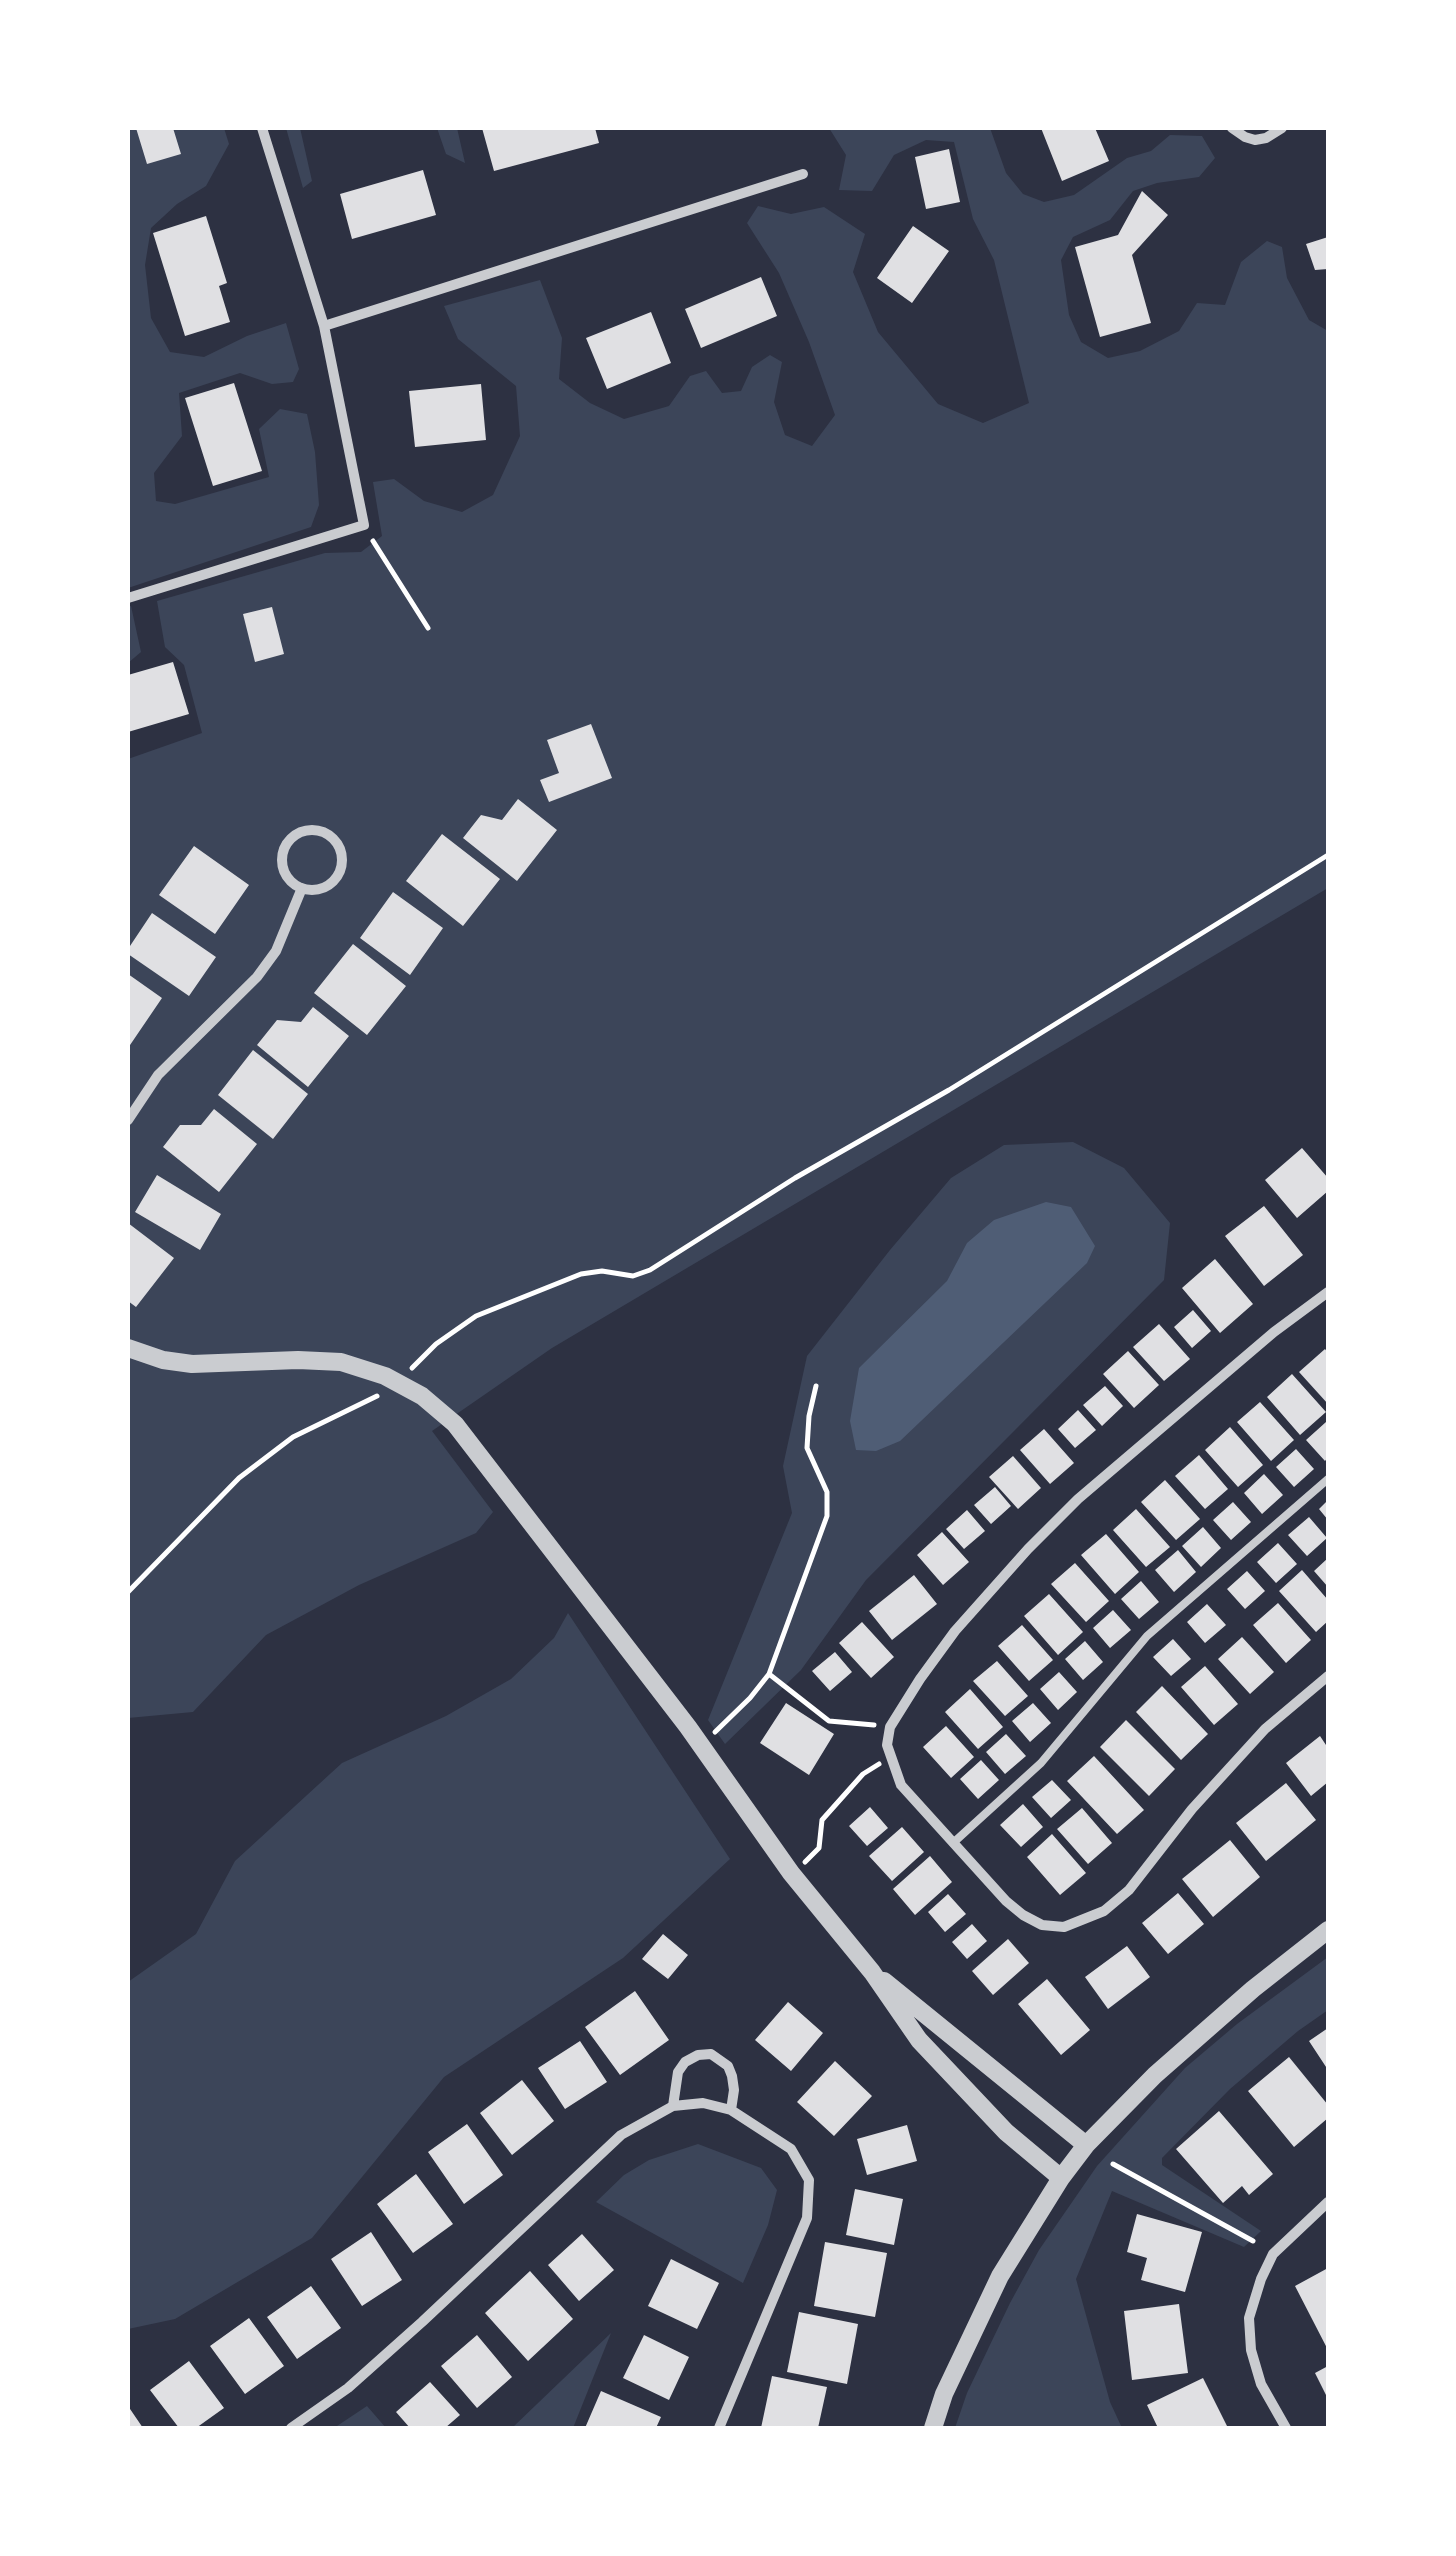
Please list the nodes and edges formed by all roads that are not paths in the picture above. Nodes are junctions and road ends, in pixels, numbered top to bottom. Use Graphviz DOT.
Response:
graph roads {
  1 [pos="262,128"];
  2 [pos="1232,128"];
  3 [pos="1282,128"];
  4 [pos="803,174"];
  5 [pos="324,326"];
  6 [pos="128,598"];
  7 [pos="302,888"];
  8 [pos="128,1120"];
  9 [pos="1328,1292"];
  10 [pos="128,1348"];
  11 [pos="1328,1480"];
  12 [pos="1328,1676"];
  13 [pos="954,1843"];
  14 [pos="1328,1930"];
  15 [pos="872,1972"];
  16 [pos="672,2106"];
  17 [pos="730,2110"];
  18 [pos="1086,2145"];
  19 [pos="1061,2178"];
  20 [pos="1328,2202"];
  21 [pos="291,2428"];
  22 [pos="720,2428"];
  23 [pos="933,2428"];
  24 [pos="1286,2428"];
  1 -- 5 [label="street"];
  2 -- 3 [label="street"];
  4 -- 5 [label="street"];
  5 -- 6 [label="street"];
  7 -- 7 [label="street"];
  7 -- 8 [label="street"];
  9 -- 13 [label="street"];
  10 -- 15 [label="street"];
  11 -- 13 [label="lane"];
  12 -- 13 [label="street"];
  14 -- 18 [label="street"];
  15 -- 18 [label="street"];
  15 -- 19 [label="street"];
  16 -- 17 [label="street"];
  16 -- 17 [label="street"];
  16 -- 21 [label="street"];
  17 -- 22 [label="street"];
  18 -- 19 [label="street"];
  19 -- 23 [label="street"];
  20 -- 24 [label="street"];
}
